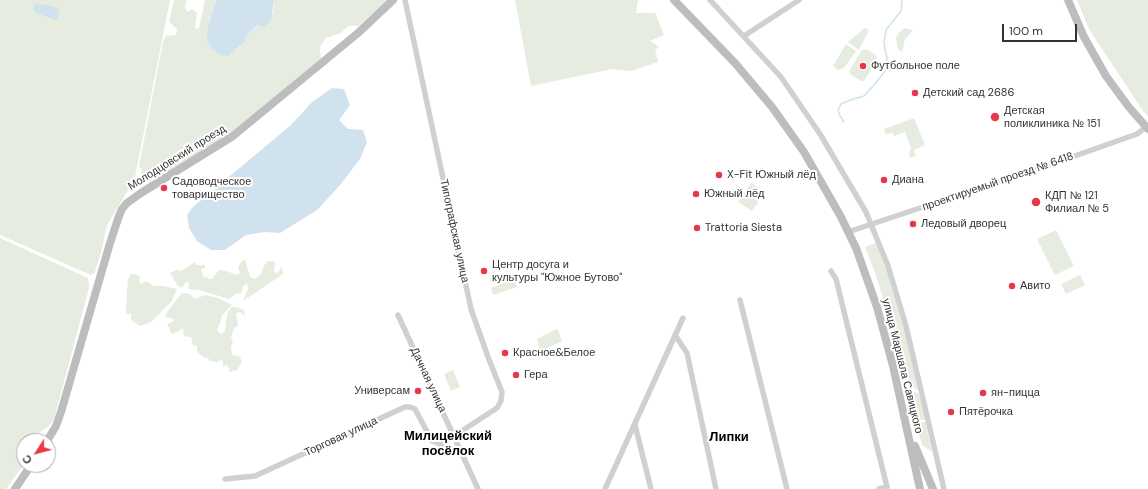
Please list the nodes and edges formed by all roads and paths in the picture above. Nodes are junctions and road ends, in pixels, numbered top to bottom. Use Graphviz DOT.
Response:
graph roads {
  1 [pos="393,0"];
  2 [pos="405,0"];
  3 [pos="674,0"];
  4 [pos="710,0"];
  5 [pos="799,0"];
  6 [pos="1068,0"];
  7 [pos="744,36"];
  8 [pos="1147,128"];
  9 [pos="872,225"];
  10 [pos="848,232"];
  11 [pos="831,271"];
  12 [pos="740,300"];
  13 [pos="398,315"];
  14 [pos="683,318"];
  15 [pos="675,335"];
  16 [pos="635,425"];
  17 [pos="907,427"];
  18 [pos="52,433"];
  19 [pos="454,436"];
  20 [pos="438,443"];
  21 [pos="460,450"];
  22 [pos="26,473"];
  23 [pos="225,479"];
  24 [pos="15,489"];
  25 [pos="478,489"];
  26 [pos="605,489"];
  27 [pos="651,489"];
  28 [pos="716,489"];
  29 [pos="787,489"];
  30 [pos="880,489"];
  31 [pos="920,489"];
  32 [pos="933,489"];
  33 [pos="944,489"];
  1 -- 18 [label="street, Молодцовский проезд"];
  2 -- 19 [label="street, Типографская улица"];
  3 -- 10 [label="street, улица Маршала Савицкого"];
  4 -- 7 [label="street"];
  5 -- 7 [label="street"];
  6 -- 8 [label="street"];
  7 -- 9 [label="street"];
  8 -- 9 [label="street, проектируемый проезд № 6418"];
  9 -- 10 [label="street, проектируемый проезд № 6418"];
  9 -- 33 [label="street"];
  10 -- 17 [label="street, улица Маршала Савицкого"];
  11 -- 30 [label="street"];
  12 -- 29 [label="street"];
  13 -- 19 [label="street, Дачная улица"];
  14 -- 15 [label="street"];
  15 -- 16 [label="street"];
  15 -- 28 [label="street"];
  16 -- 26 [label="street"];
  16 -- 27 [label="street"];
  17 -- 31 [label="street, улица Маршала Савицкого"];
  17 -- 32 [label="street"];
  19 -- 20 [label="street"];
  19 -- 21 [label="street, Дачная улица"];
  20 -- 21 [label="street, Торговая улица"];
  20 -- 23 [label="street, Торговая улица"];
  21 -- 25 [label="street, Дачная улица"];
  22 -- 24 [label="street"];
}
